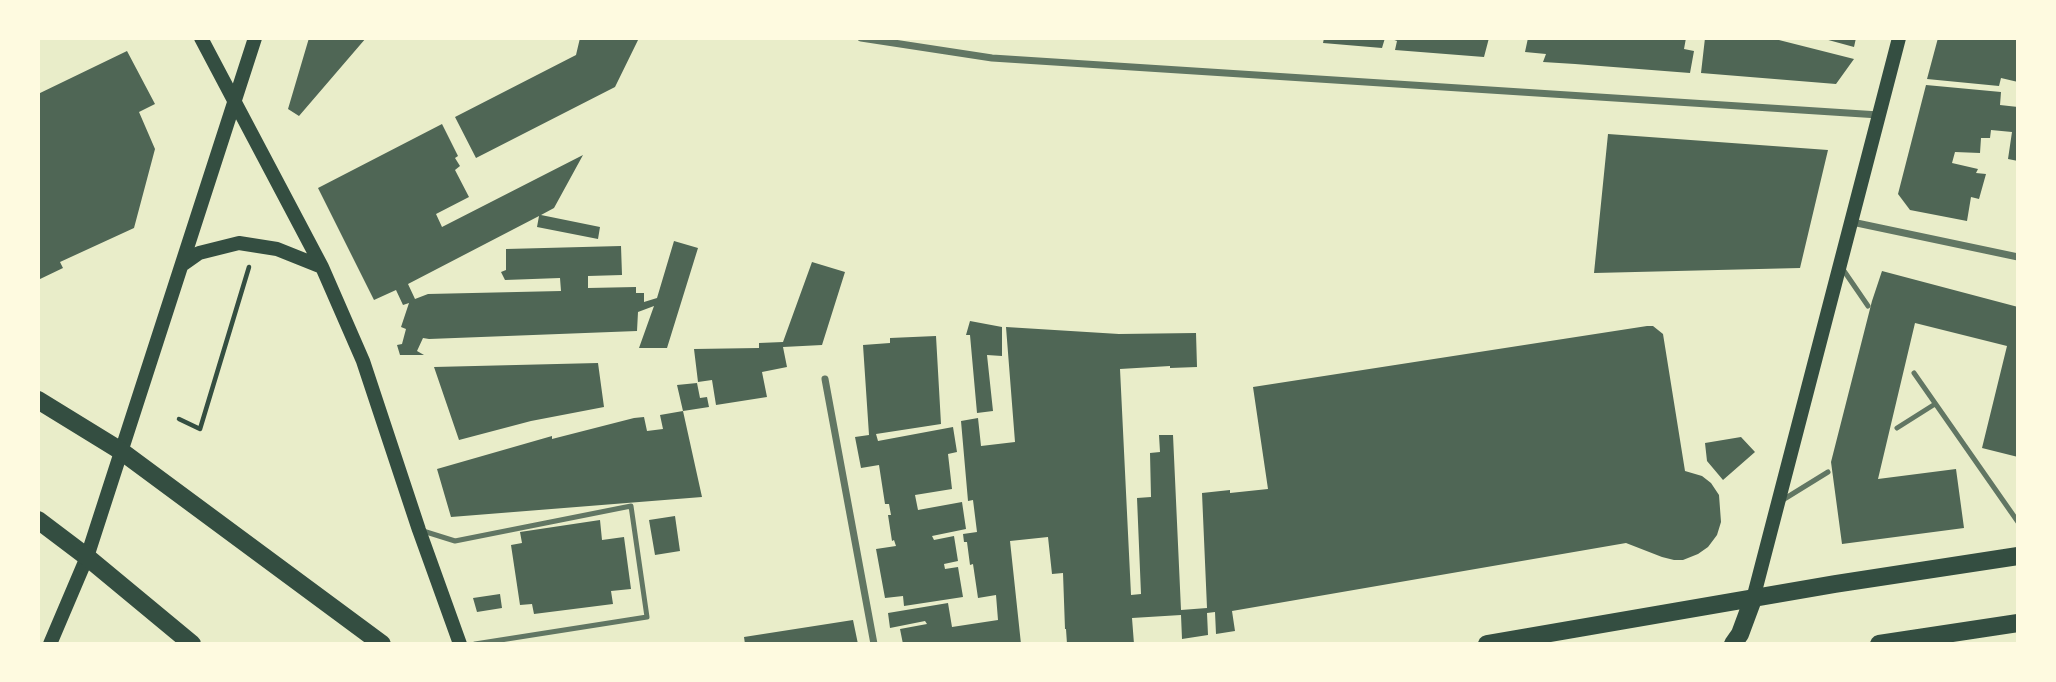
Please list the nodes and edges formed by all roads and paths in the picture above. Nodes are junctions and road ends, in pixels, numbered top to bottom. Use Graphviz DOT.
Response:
graph roads {
  1 [pos="201,38"];
  2 [pos="254,38"];
  3 [pos="861,38"];
  4 [pos="1899,38"];
  5 [pos="234,101"];
  6 [pos="1880,115"];
  7 [pos="1852,222"];
  8 [pos="2018,257"];
  9 [pos="182,265"];
  10 [pos="1840,266"];
  11 [pos="322,267"];
  12 [pos="244,280"];
  13 [pos="1868,306"];
  14 [pos="1914,373"];
  15 [pos="825,379"];
  16 [pos="38,400"];
  17 [pos="1935,404"];
  18 [pos="179,419"];
  19 [pos="1897,428"];
  20 [pos="121,451"];
  21 [pos="1828,472"];
  22 [pos="1778,503"];
  23 [pos="38,520"];
  24 [pos="2018,522"];
  25 [pos="419,530"];
  26 [pos="87,556"];
  27 [pos="2018,556"];
  28 [pos="1753,599"];
  29 [pos="2018,623"];
  30 [pos="50,643"];
  31 [pos="192,643"];
  32 [pos="382,643"];
  33 [pos="460,643"];
  34 [pos="475,643"];
  35 [pos="874,643"];
  36 [pos="1487,643"];
  37 [pos="1733,643"];
  38 [pos="1879,643"];
  1 -- 5 [label="main road"];
  2 -- 5 [label="main road"];
  3 -- 6 [label="street"];
  4 -- 6 [label="main road"];
  5 -- 9 [label="main road"];
  5 -- 11 [label="main road"];
  6 -- 7 [label="main road"];
  7 -- 8 [label="street"];
  7 -- 10 [label="main road"];
  9 -- 11 [label="main road"];
  9 -- 20 [label="main road"];
  10 -- 13 [label="lane"];
  10 -- 22 [label="main road"];
  11 -- 25 [label="main road"];
  12 -- 18 [label="path"];
  14 -- 17 [label="lane"];
  15 -- 35 [label="street"];
  16 -- 20 [label="main road"];
  17 -- 19 [label="lane"];
  17 -- 24 [label="lane"];
  20 -- 26 [label="main road"];
  20 -- 32 [label="main road"];
  21 -- 22 [label="lane"];
  22 -- 28 [label="main road"];
  23 -- 26 [label="main road"];
  25 -- 33 [label="main road"];
  25 -- 34 [label="lane"];
  26 -- 30 [label="main road"];
  26 -- 31 [label="main road"];
  27 -- 28 [label="main road"];
  28 -- 36 [label="main road"];
  28 -- 37 [label="main road"];
  29 -- 38 [label="main road"];
}
